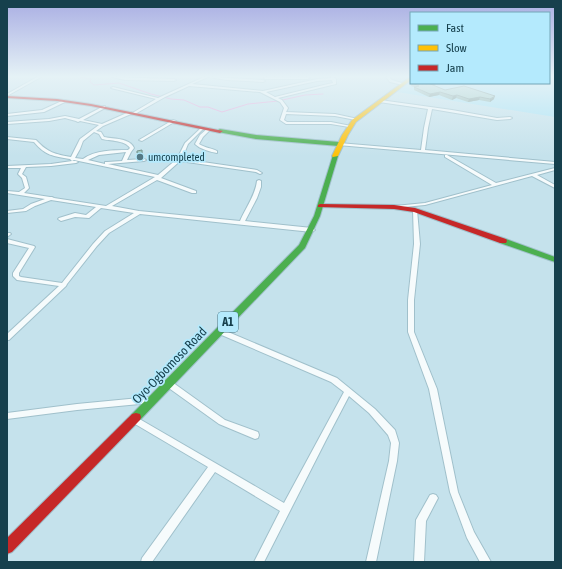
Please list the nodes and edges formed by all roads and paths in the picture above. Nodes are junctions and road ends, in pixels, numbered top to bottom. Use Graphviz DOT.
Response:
graph roads {
  1 [pos="60,104"];
  2 [pos="82,104"];
  3 [pos="149,104"];
  4 [pos="282,104"];
  5 [pos="377,104"];
  6 [pos="398,104"];
  7 [pos="104,107"];
  8 [pos="430,108"];
  9 [pos="36,113"];
  10 [pos="132,113"];
  11 [pos="285,113"];
  12 [pos="7,115"];
  13 [pos="510,118"];
  14 [pos="356,119"];
  15 [pos="33,121"];
  16 [pos="78,121"];
  17 [pos="174,121"];
  18 [pos="7,123"];
  19 [pos="102,125"];
  20 [pos="349,126"];
  21 [pos="206,129"];
  22 [pos="93,131"];
  23 [pos="7,138"];
  24 [pos="142,140"];
  25 [pos="339,144"];
  26 [pos="129,151"];
  27 [pos="216,152"];
  28 [pos="423,152"];
  29 [pos="443,154"];
  30 [pos="72,160"];
  31 [pos="144,160"];
  32 [pos="178,160"];
  33 [pos="81,161"];
  34 [pos="124,161"];
  35 [pos="555,163"];
  36 [pos="101,164"];
  37 [pos="24,166"];
  38 [pos="7,167"];
  39 [pos="555,169"];
  40 [pos="260,173"];
  41 [pos="534,175"];
  42 [pos="158,178"];
  43 [pos="259,181"];
  44 [pos="496,185"];
  45 [pos="555,187"];
  46 [pos="7,192"];
  47 [pos="194,192"];
  48 [pos="20,194"];
  49 [pos="52,198"];
  50 [pos="425,204"];
  51 [pos="100,206"];
  52 [pos="320,206"];
  53 [pos="107,207"];
  54 [pos="394,207"];
  55 [pos="415,210"];
  56 [pos="7,212"];
  57 [pos="139,212"];
  58 [pos="425,213"];
  59 [pos="61,219"];
  60 [pos="242,222"];
  61 [pos="312,230"];
  62 [pos="7,241"];
  63 [pos="555,260"];
  64 [pos="64,285"];
  65 [pos="219,330"];
  66 [pos="7,338"];
  67 [pos="169,384"];
  68 [pos="348,392"];
  69 [pos="153,399"];
  70 [pos="7,416"];
  71 [pos="133,419"];
  72 [pos="255,435"];
  73 [pos="213,467"];
  74 [pos="433,498"];
  75 [pos="286,509"];
  76 [pos="7,547"];
  77 [pos="146,562"];
  78 [pos="259,562"];
  79 [pos="371,562"];
  80 [pos="419,562"];
  81 [pos="486,562"];
  1 -- 9 [label="street"];
  2 -- 7 [label="main road"];
  3 -- 10 [label="street"];
  4 -- 11 [label="street"];
  5 -- 14 [label="main road, Oyo-Ogbomoso Road / A1"];
  6 -- 8 [label="street"];
  7 -- 10 [label="main road"];
  7 -- 16 [label="street"];
  8 -- 13 [label="street"];
  8 -- 28 [label="street"];
  9 -- 12 [label="street"];
  9 -- 15 [label="street"];
  10 -- 17 [label="main road"];
  10 -- 19 [label="street"];
  11 -- 14 [label="street"];
  11 -- 20 [label="street"];
  14 -- 20 [label="main road, Oyo-Ogbomoso Road / A1"];
  15 -- 16 [label="street"];
  15 -- 18 [label="street"];
  16 -- 19 [label="street"];
  17 -- 21 [label="main road"];
  17 -- 24 [label="street"];
  19 -- 22 [label="street"];
  20 -- 25 [label="main road, Oyo-Ogbomoso Road / A1"];
  21 -- 25 [label="main road"];
  21 -- 27 [label="street"];
  21 -- 32 [label="street"];
  22 -- 26 [label="street"];
  22 -- 30 [label="street"];
  23 -- 30 [label="street"];
  25 -- 28 [label="street"];
  25 -- 52 [label="main road, Oyo-Ogbomoso Road / A1"];
  26 -- 33 [label="street"];
  26 -- 34 [label="street"];
  28 -- 29 [label="street"];
  29 -- 35 [label="street"];
  29 -- 44 [label="street"];
  30 -- 33 [label="street"];
  31 -- 34 [label="street"];
  32 -- 40 [label="street"];
  32 -- 42 [label="street"];
  33 -- 36 [label="street"];
  33 -- 37 [label="street"];
  34 -- 36 [label="street"];
  36 -- 42 [label="street"];
  37 -- 38 [label="street"];
  37 -- 48 [label="street"];
  39 -- 41 [label="street"];
  41 -- 44 [label="street"];
  41 -- 45 [label="street"];
  42 -- 47 [label="street"];
  42 -- 53 [label="street"];
  43 -- 60 [label="street"];
  44 -- 50 [label="street"];
  46 -- 48 [label="street"];
  48 -- 49 [label="street"];
  49 -- 51 [label="street"];
  49 -- 56 [label="street"];
  50 -- 54 [label="street"];
  50 -- 58 [label="street"];
  51 -- 53 [label="street"];
  51 -- 59 [label="street"];
  52 -- 54 [label="main road"];
  52 -- 61 [label="main road, Oyo-Ogbomoso Road / A1"];
  53 -- 57 [label="street"];
  54 -- 55 [label="main road"];
  55 -- 58 [label="main road"];
  55 -- 81 [label="street"];
  57 -- 60 [label="street"];
  57 -- 64 [label="street"];
  58 -- 63 [label="main road"];
  60 -- 61 [label="street"];
  61 -- 65 [label="main road, Oyo-Ogbomoso Road / A1"];
  62 -- 64 [label="street"];
  64 -- 66 [label="street"];
  65 -- 67 [label="main road, Oyo-Ogbomoso Road / A1"];
  65 -- 68 [label="street"];
  67 -- 69 [label="main road, Oyo-Ogbomoso Road / A1"];
  67 -- 72 [label="street"];
  68 -- 75 [label="street"];
  68 -- 79 [label="street"];
  69 -- 70 [label="street"];
  69 -- 71 [label="main road, Oyo-Ogbomoso Road / A1"];
  71 -- 73 [label="street"];
  71 -- 76 [label="main road, Oyo-Ogbomoso Road / A1"];
  73 -- 75 [label="street"];
  73 -- 77 [label="street"];
  74 -- 80 [label="street"];
  75 -- 78 [label="street"];
}
